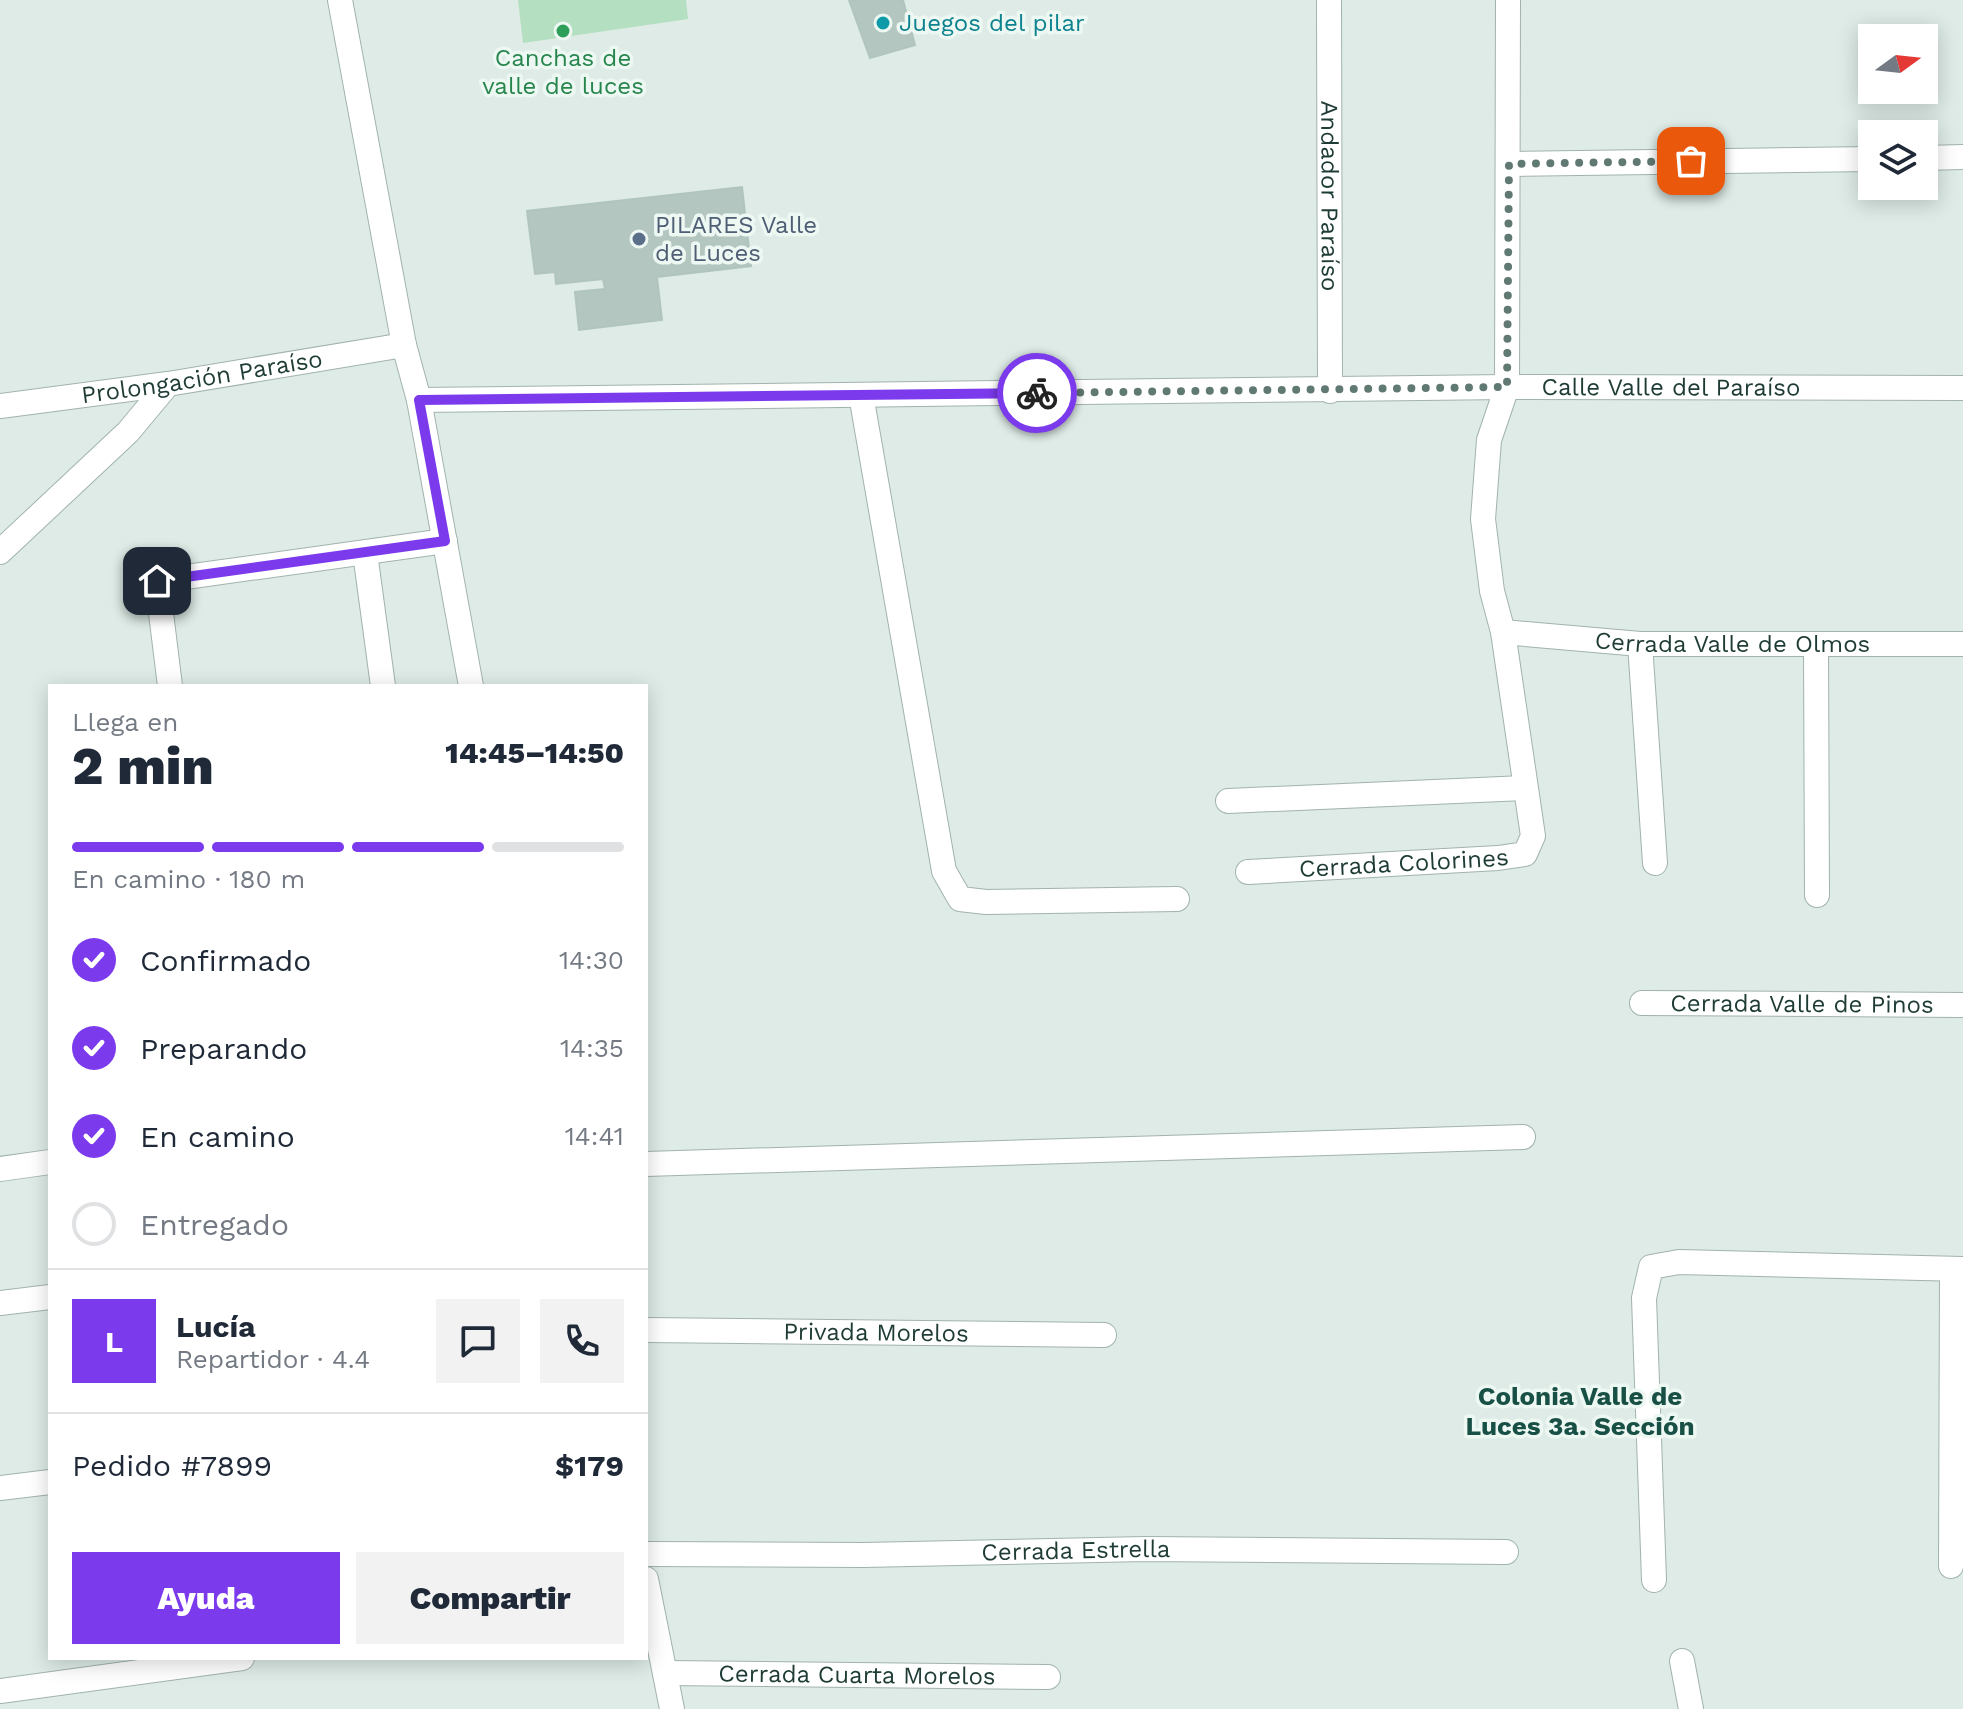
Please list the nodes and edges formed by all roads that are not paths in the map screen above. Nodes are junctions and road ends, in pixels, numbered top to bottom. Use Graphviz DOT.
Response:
graph roads {
  1 [pos="340,0"];
  2 [pos="1329,0"];
  3 [pos="1508,0"];
  4 [pos="1963,157"];
  5 [pos="1938,158"];
  6 [pos="1858,159"];
  7 [pos="1509,164"];
  8 [pos="404,345"];
  9 [pos="168,384"];
  10 [pos="1507,387"];
  11 [pos="1963,388"];
  12 [pos="1330,391"];
  13 [pos="861,395"];
  14 [pos="419,400"];
  15 [pos="0,406"];
  16 [pos="445,541"];
  17 [pos="0,552"];
  18 [pos="365,553"];
  19 [pos="1503,632"];
  20 [pos="1640,644"];
  21 [pos="1963,644"];
  22 [pos="1816,645"];
  23 [pos="170,684"];
  24 [pos="380,684"];
  25 [pos="471,684"];
  26 [pos="1524,788"];
  27 [pos="1228,801"];
  28 [pos="1655,863"];
  29 [pos="1248,872"];
  30 [pos="1817,895"];
  31 [pos="1177,899"];
  32 [pos="1642,1003"];
  33 [pos="1963,1005"];
  34 [pos="1523,1137"];
  35 [pos="48,1162"];
  36 [pos="648,1164"];
  37 [pos="0,1169"];
  38 [pos="1957,1269"];
  39 [pos="48,1297"];
  40 [pos="0,1303"];
  41 [pos="648,1330"];
  42 [pos="1104,1335"];
  43 [pos="48,1482"];
  44 [pos="0,1488"];
  45 [pos="1506,1552"];
  46 [pos="648,1554"];
  47 [pos="1951,1566"];
  48 [pos="1654,1580"];
  49 [pos="648,1595"];
  50 [pos="227,1660"];
  51 [pos="1682,1661"];
  52 [pos="665,1673"];
  53 [pos="1048,1677"];
  54 [pos="0,1691"];
  55 [pos="672,1709"];
  56 [pos="1691,1709"];
  1 -- 8 [label="street"];
  2 -- 12 [label="street, Andador Paraíso"];
  3 -- 7 [label="street, Cerrada Colorines"];
  4 -- 5 [label="street"];
  6 -- 7 [label="street"];
  7 -- 10 [label="street, Cerrada Colorines"];
  8 -- 9 [label="street, Prolongación Paraíso"];
  8 -- 14 [label="street"];
  9 -- 15 [label="street, Prolongación Paraíso"];
  9 -- 17 [label="street"];
  10 -- 11 [label="street, Calle Valle del Paraíso"];
  10 -- 12 [label="street, Calle Valle del Paraíso"];
  10 -- 19 [label="street, Cerrada Colorines"];
  12 -- 13 [label="street, Calle Valle del Paraíso"];
  13 -- 14 [label="street, Calle Valle del Paraíso"];
  13 -- 31 [label="street"];
  14 -- 16 [label="street"];
  16 -- 18 [label="street"];
  16 -- 25 [label="street"];
  18 -- 23 [label="street"];
  18 -- 24 [label="street"];
  19 -- 20 [label="street, Cerrada Valle de Olmos"];
  19 -- 26 [label="street, Cerrada Colorines"];
  20 -- 22 [label="street, Cerrada Valle de Olmos"];
  20 -- 28 [label="street"];
  21 -- 22 [label="street, Cerrada Valle de Olmos"];
  22 -- 30 [label="street"];
  26 -- 27 [label="street"];
  26 -- 29 [label="street, Cerrada Colorines"];
  32 -- 33 [label="street, Cerrada Valle de Pinos"];
  34 -- 36 [label="street"];
  35 -- 37 [label="street"];
  38 -- 47 [label="street"];
  38 -- 48 [label="street"];
  39 -- 40 [label="street"];
  41 -- 42 [label="street, Privada Morelos"];
  43 -- 44 [label="street"];
  45 -- 46 [label="street, Cerrada Estrella"];
  49 -- 52 [label="street"];
  50 -- 54 [label="street"];
  51 -- 56 [label="street"];
  52 -- 53 [label="street, Cerrada Cuarta Morelos"];
  52 -- 55 [label="street"];
}
